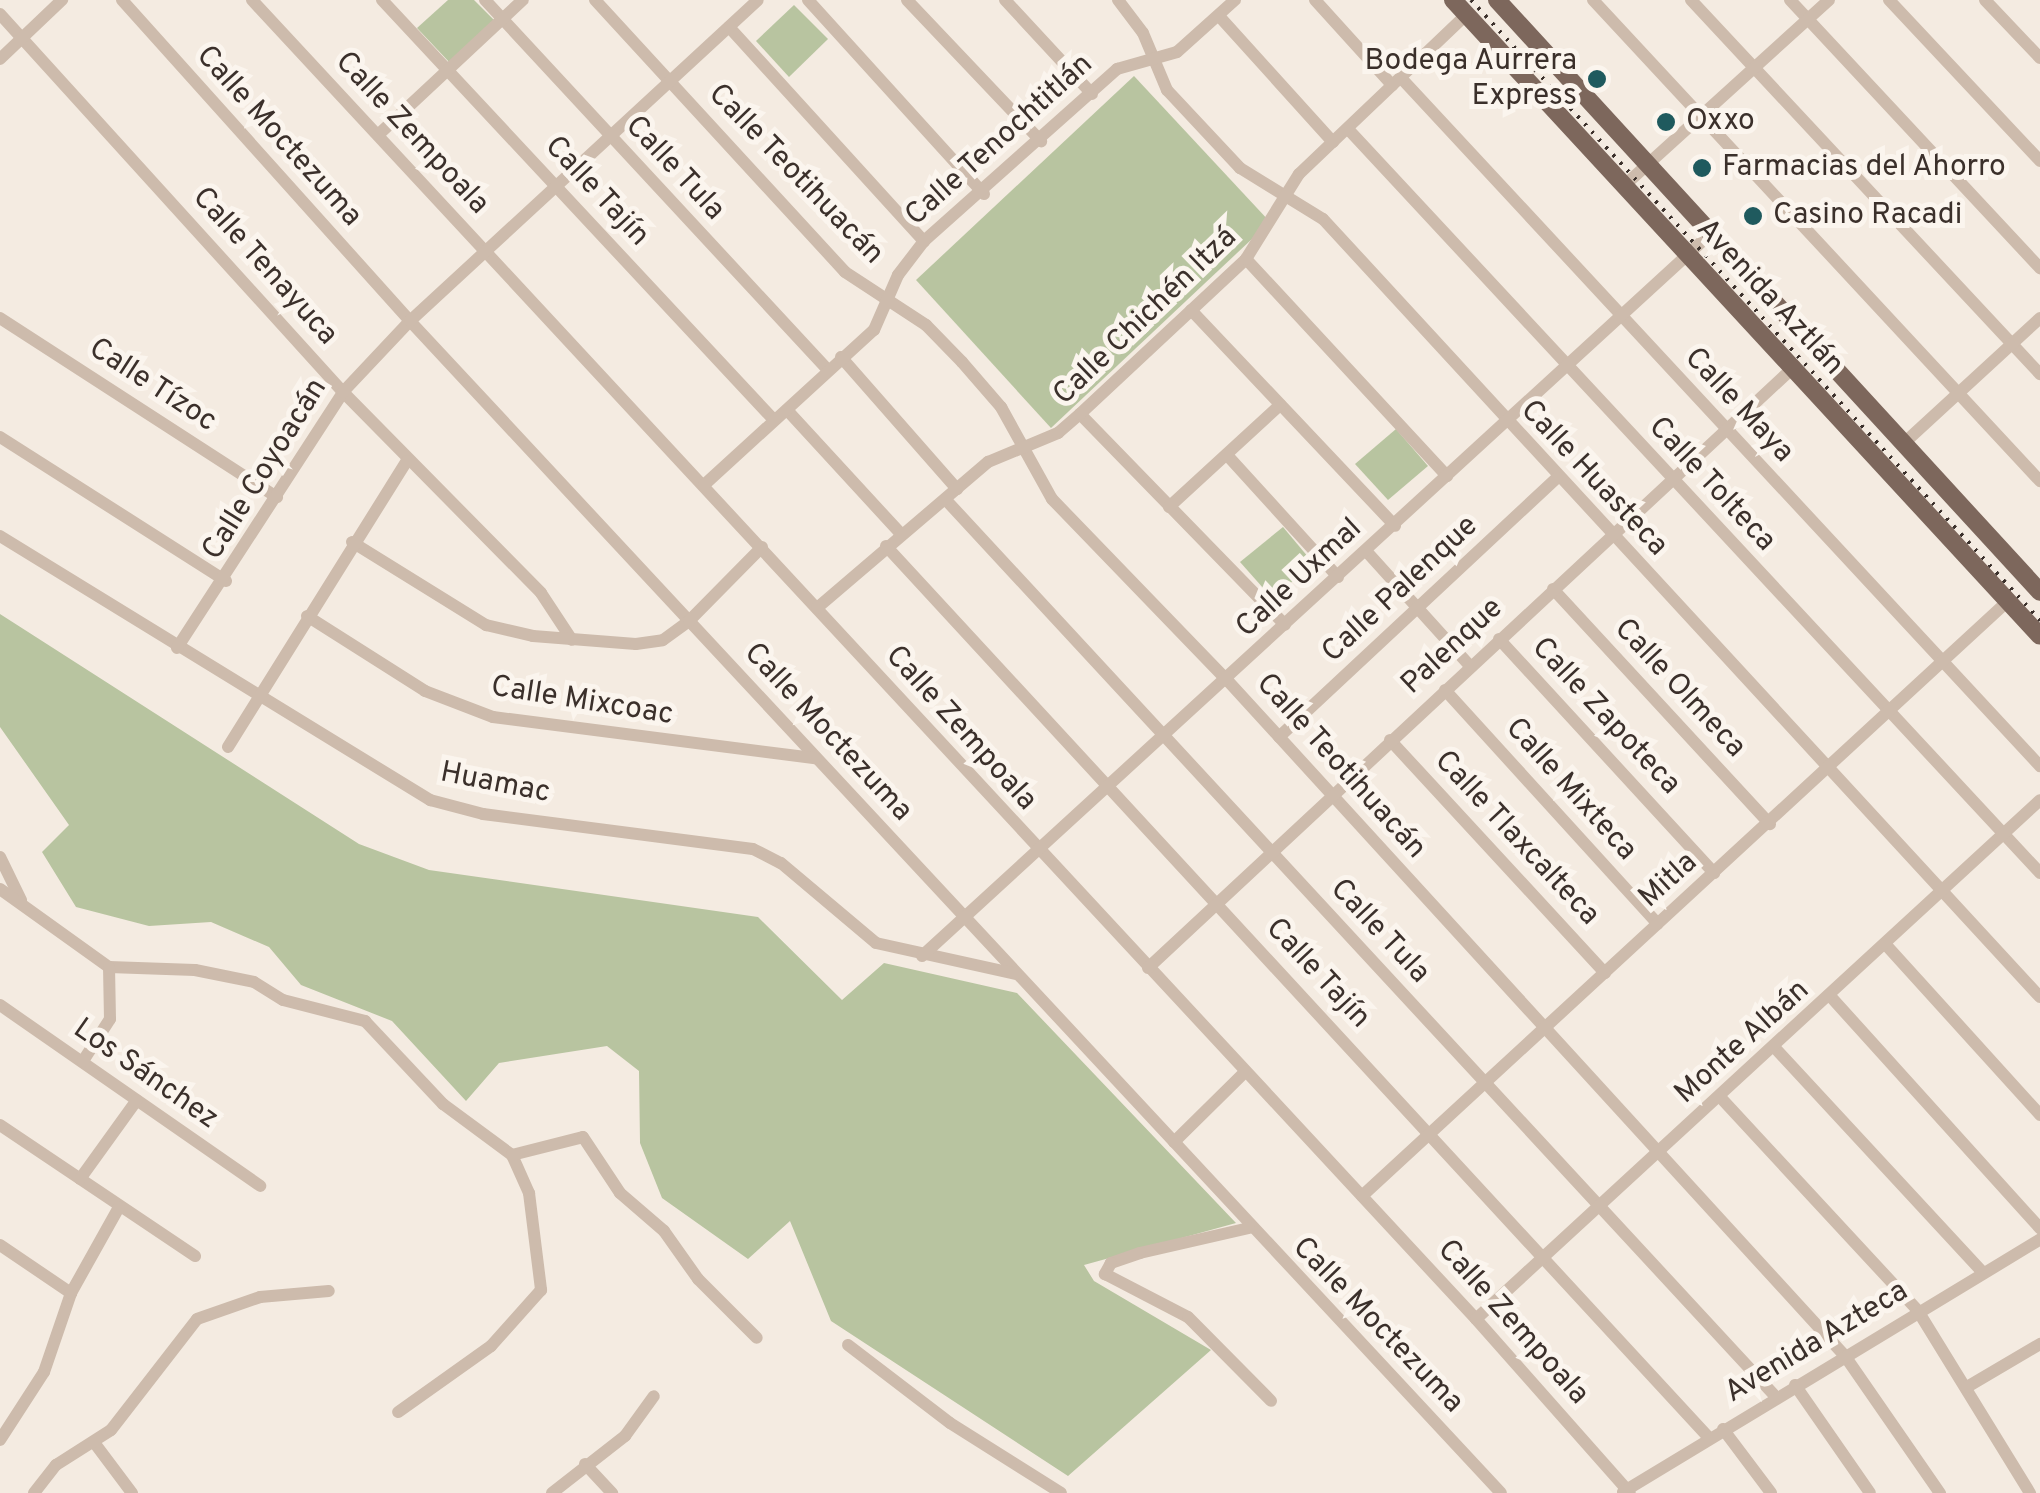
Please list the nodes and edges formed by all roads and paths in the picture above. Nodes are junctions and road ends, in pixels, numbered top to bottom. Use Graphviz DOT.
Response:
graph roads {
  1 [pos="62,0"];
  2 [pos="122,0"];
  3 [pos="252,0"];
  4 [pos="382,0"];
  5 [pos="485,0"];
  6 [pos="523,0"];
  7 [pos="595,0"];
  8 [pos="758,0"];
  9 [pos="808,0"];
  10 [pos="907,0"];
  11 [pos="1006,0"];
  12 [pos="1118,0"];
  13 [pos="1315,0"];
  14 [pos="1496,0"];
  15 [pos="1594,0"];
  16 [pos="1691,0"];
  17 [pos="1790,0"];
  18 [pos="1829,0"];
  19 [pos="1889,0"];
  20 [pos="1986,0"];
  21 [pos="1233,1"];
  22 [pos="1460,7"];
  23 [pos="0,14"];
  24 [pos="1218,16"];
  25 [pos="502,18"];
  26 [pos="1808,20"];
  27 [pos="729,27"];
  28 [pos="23,37"];
  29 [pos="1153,56"];
  30 [pos="2040,58"];
  31 [pos="0,60"];
  32 [pos="448,69"];
  33 [pos="1755,69"];
  34 [pos="670,80"];
  35 [pos="1397,82"];
  36 [pos="1092,94"];
  37 [pos="1701,118"];
  38 [pos="1348,129"];
  39 [pos="378,135"];
  40 [pos="609,136"];
  41 [pos="1040,141"];
  42 [pos="1333,142"];
  43 [pos="2040,160"];
  44 [pos="1646,166"];
  45 [pos="1626,184"];
  46 [pos="556,186"];
  47 [pos="984,194"];
  48 [pos="1286,197"];
  49 [pos="1709,235"];
  50 [pos="924,241"];
  51 [pos="486,253"];
  52 [pos="1690,253"];
  53 [pos="1246,259"];
  54 [pos="2040,268"];
  55 [pos="888,301"];
  56 [pos="1191,310"];
  57 [pos="1621,316"];
  58 [pos="0,318"];
  59 [pos="2040,318"];
  60 [pos="410,321"];
  61 [pos="2013,344"];
  62 [pos="841,357"];
  63 [pos="1796,366"];
  64 [pos="1565,368"];
  65 [pos="828,370"];
  66 [pos="2040,374"];
  67 [pos="343,392"];
  68 [pos="1958,394"];
  69 [pos="1280,405"];
  70 [pos="787,410"];
  71 [pos="1080,414"];
  72 [pos="773,419"];
  73 [pos="1506,424"];
  74 [pos="1726,431"];
  75 [pos="0,437"];
  76 [pos="1022,443"];
  77 [pos="1903,444"];
  78 [pos="1227,455"];
  79 [pos="407,461"];
  80 [pos="1447,476"];
  81 [pos="1557,478"];
  82 [pos="2040,481"];
  83 [pos="1673,482"];
  84 [pos="704,485"];
  85 [pos="957,489"];
  86 [pos="276,496"];
  87 [pos="946,500"];
  88 [pos="1169,507"];
  89 [pos="1394,526"];
  90 [pos="901,534"];
  91 [pos="0,536"];
  92 [pos="1613,536"];
  93 [pos="352,542"];
  94 [pos="886,546"];
  95 [pos="762,547"];
  96 [pos="1366,552"];
  97 [pos="1338,577"];
  98 [pos="226,582"];
  99 [pos="1553,588"];
  100 [pos="2040,592"];
  101 [pos="2008,601"];
  102 [pos="818,608"];
  103 [pos="1418,609"];
  104 [pos="307,616"];
  105 [pos="689,620"];
  106 [pos="1285,625"];
  107 [pos="2040,636"];
  108 [pos="1499,639"];
  109 [pos="572,640"];
  110 [pos="177,648"];
  111 [pos="1944,661"];
  112 [pos="1470,666"];
  113 [pos="1228,680"];
  114 [pos="1445,690"];
  115 [pos="255,696"];
  116 [pos="1890,711"];
  117 [pos="1279,737"];
  118 [pos="1167,738"];
  119 [pos="1390,740"];
  120 [pos="228,747"];
  121 [pos="815,758"];
  122 [pos="1830,766"];
  123 [pos="2040,766"];
  124 [pos="1112,788"];
  125 [pos="1331,796"];
  126 [pos="2040,800"];
  127 [pos="1770,824"];
  128 [pos="2004,834"];
  129 [pos="1271,853"];
  130 [pos="1040,854"];
  131 [pos="0,857"];
  132 [pos="1714,873"];
  133 [pos="2040,873"];
  134 [pos="0,888"];
  135 [pos="1944,890"];
  136 [pos="1218,903"];
  137 [pos="23,904"];
  138 [pos="967,918"];
  139 [pos="1658,924"];
  140 [pos="1886,946"];
  141 [pos="922,956"];
  142 [pos="109,967"];
  143 [pos="1148,968"];
  144 [pos="1604,973"];
  145 [pos="1016,974"];
  146 [pos="2040,996"];
  147 [pos="1830,997"];
  148 [pos="0,1006"];
  149 [pos="1546,1026"];
  150 [pos="1775,1048"];
  151 [pos="83,1060"];
  152 [pos="1245,1072"];
  153 [pos="1484,1082"];
  154 [pos="1721,1098"];
  155 [pos="136,1100"];
  156 [pos="2040,1115"];
  157 [pos="0,1125"];
  158 [pos="1432,1132"];
  159 [pos="1174,1142"];
  160 [pos="1661,1150"];
  161 [pos="512,1155"];
  162 [pos="80,1179"];
  163 [pos="260,1186"];
  164 [pos="1362,1196"];
  165 [pos="1600,1206"];
  166 [pos="119,1207"];
  167 [pos="1249,1228"];
  168 [pos="2040,1228"];
  169 [pos="2040,1240"];
  170 [pos="0,1245"];
  171 [pos="195,1256"];
  172 [pos="1546,1256"];
  173 [pos="1983,1273"];
  174 [pos="328,1292"];
  175 [pos="71,1293"];
  176 [pos="1918,1311"];
  177 [pos="1476,1319"];
  178 [pos="757,1338"];
  179 [pos="2040,1344"];
  180 [pos="848,1345"];
  181 [pos="1845,1356"];
  182 [pos="1796,1385"];
  183 [pos="1967,1387"];
  184 [pos="654,1396"];
  185 [pos="1776,1398"];
  186 [pos="1271,1401"];
  187 [pos="398,1412"];
  188 [pos="1723,1429"];
  189 [pos="1709,1438"];
  190 [pos="0,1440"];
  191 [pos="96,1445"];
  192 [pos="585,1464"];
  193 [pos="1627,1492"];
  194 [pos="34,1493"];
  195 [pos="132,1493"];
  196 [pos="552,1493"];
  197 [pos="612,1493"];
  198 [pos="1060,1493"];
  199 [pos="1501,1493"];
  200 [pos="1770,1493"];
  201 [pos="1870,1493"];
  202 [pos="1940,1493"];
  203 [pos="2030,1493"];
  1 -- 28 [label="street"];
  2 -- 60 [label="street, Calle Moctezuma"];
  3 -- 39 [label="street, Calle Zempoala"];
  4 -- 32 [label="street, Calle Tajín"];
  5 -- 25 [label="street, Calle Tula"];
  6 -- 25 [label="street"];
  7 -- 34 [label="street, Calle Teotihuacán"];
  8 -- 27 [label="street, Calle Coyoacán"];
  9 -- 47 [label="street"];
  10 -- 41 [label="street"];
  11 -- 36 [label="street"];
  12 -- 29 [label="street, Calle Huasteca"];
  13 -- 35 [label="street, Calle Maya"];
  14 -- 44 [label="main road, Avenida Aztlán"];
  15 -- 37 [label="street"];
  16 -- 33 [label="street"];
  17 -- 26 [label="street"];
  18 -- 26 [label="street"];
  19 -- 43 [label="street"];
  20 -- 30 [label="street"];
  21 -- 24 [label="street, Calle Tenochtitlán"];
  22 -- 35 [label="street, Calle Chichén Itzá"];
  22 -- 45 [label="main road, Avenida Aztlán"];
  23 -- 28 [label="street, Calle Tenayuca"];
  24 -- 29 [label="street, Calle Tenochtitlán"];
  24 -- 42 [label="street"];
  25 -- 32 [label="street"];
  25 -- 40 [label="street, Calle Tula"];
  26 -- 33 [label="street"];
  26 -- 54 [label="street"];
  27 -- 34 [label="street, Calle Coyoacán"];
  27 -- 50 [label="street"];
  28 -- 31 [label="street"];
  28 -- 67 [label="street, Calle Tenayuca"];
  29 -- 36 [label="street, Calle Tenochtitlán"];
  29 -- 48 [label="street, Calle Huasteca"];
  32 -- 39 [label="street"];
  32 -- 46 [label="street, Calle Tajín"];
  33 -- 37 [label="street"];
  33 -- 61 [label="street"];
  34 -- 40 [label="street, Calle Coyoacán"];
  34 -- 55 [label="street, Calle Teotihuacán"];
  35 -- 38 [label="street, Calle Chichén Itzá"];
  35 -- 57 [label="street, Calle Maya"];
  36 -- 41 [label="street, Calle Tenochtitlán"];
  37 -- 44 [label="street"];
  37 -- 68 [label="street"];
  38 -- 42 [label="street, Calle Chichén Itzá"];
  38 -- 64 [label="street, Calle Tolteca"];
  39 -- 51 [label="street, Calle Zempoala"];
  40 -- 46 [label="street, Calle Coyoacán"];
  40 -- 65 [label="street, Calle Tula"];
  41 -- 47 [label="street, Calle Tenochtitlán"];
  42 -- 48 [label="street, Calle Chichén Itzá"];
  44 -- 45 [label="street"];
  44 -- 49 [label="main road, Avenida Aztlán"];
  45 -- 52 [label="main road, Avenida Aztlán"];
  46 -- 51 [label="street, Calle Coyoacán"];
  46 -- 72 [label="street, Calle Tajín"];
  47 -- 50 [label="street, Calle Tenochtitlán"];
  48 -- 53 [label="street, Calle Chichén Itzá"];
  48 -- 73 [label="street, Calle Huasteca"];
  49 -- 52 [label="street, Calle Uxmal"];
  49 -- 77 [label="main road, Avenida Aztlán"];
  50 -- 55 [label="street, Calle Tenochtitlán"];
  51 -- 60 [label="street, Calle Coyoacán"];
  51 -- 84 [label="street, Calle Zempoala"];
  52 -- 57 [label="street, Calle Uxmal"];
  52 -- 63 [label="main road, Avenida Aztlán"];
  53 -- 56 [label="street, Calle Chichén Itzá"];
  53 -- 80 [label="street"];
  55 -- 62 [label="street, Calle Tenochtitlán"];
  55 -- 76 [label="street, Calle Teotihuacán"];
  56 -- 69 [label="street"];
  56 -- 71 [label="street, Calle Chichén Itzá"];
  57 -- 64 [label="street, Calle Uxmal"];
  57 -- 74 [label="street, Calle Maya"];
  58 -- 86 [label="street, Calle Tízoc"];
  59 -- 61 [label="street"];
  60 -- 67 [label="street, Calle Coyoacán"];
  60 -- 105 [label="street, Calle Moctezuma"];
  61 -- 66 [label="street"];
  61 -- 68 [label="street"];
  62 -- 65 [label="street, Calle Tenochtitlán"];
  62 -- 85 [label="street"];
  63 -- 74 [label="street, Palenque"];
  63 -- 101 [label="main road, Avenida Aztlán"];
  64 -- 73 [label="street, Calle Uxmal"];
  64 -- 83 [label="street, Calle Tolteca"];
  65 -- 70 [label="street, Calle Tenochtitlán"];
  67 -- 79 [label="street, Calle Tenayuca"];
  67 -- 86 [label="street, Calle Coyoacán"];
  68 -- 77 [label="street"];
  68 -- 82 [label="street"];
  69 -- 78 [label="street"];
  69 -- 89 [label="street"];
  70 -- 72 [label="street, Calle Tenochtitlán"];
  70 -- 90 [label="street"];
  71 -- 76 [label="street, Calle Chichén Itzá"];
  71 -- 88 [label="street"];
  72 -- 84 [label="street, Calle Tenochtitlán"];
  73 -- 80 [label="street, Calle Uxmal"];
  73 -- 81 [label="street, Calle Huasteca"];
  74 -- 83 [label="street, Palenque"];
  74 -- 111 [label="street, Calle Maya"];
  75 -- 98 [label="street"];
  76 -- 85 [label="street, Calle Chichén Itzá"];
  76 -- 113 [label="street, Calle Teotihuacán"];
  77 -- 100 [label="main road, Avenida Aztlán"];
  78 -- 88 [label="street"];
  78 -- 97 [label="street"];
  79 -- 93 [label="street"];
  79 -- 109 [label="street, Calle Tenayuca"];
  80 -- 89 [label="street, Calle Uxmal"];
  81 -- 92 [label="street, Calle Huasteca"];
  81 -- 103 [label="street, Calle Palenque"];
  83 -- 92 [label="street, Palenque"];
  83 -- 116 [label="street, Calle Tolteca"];
  84 -- 95 [label="street, Calle Zempoala"];
  85 -- 87 [label="street, Calle Chichén Itzá"];
  86 -- 98 [label="street, Calle Coyoacán"];
  87 -- 90 [label="street, Calle Chichén Itzá"];
  87 -- 118 [label="street, Calle Tula"];
  88 -- 106 [label="street"];
  89 -- 96 [label="street, Calle Uxmal"];
  90 -- 94 [label="street, Calle Chichén Itzá"];
  91 -- 110 [label="street, Huamac"];
  92 -- 99 [label="street, Palenque"];
  92 -- 122 [label="street, Calle Huasteca"];
  93 -- 104 [label="street"];
  93 -- 109 [label="street"];
  94 -- 102 [label="street, Calle Chichén Itzá"];
  94 -- 124 [label="street, Calle Tajín"];
  95 -- 102 [label="street, Calle Zempoala"];
  95 -- 105 [label="street"];
  96 -- 97 [label="street, Calle Uxmal"];
  96 -- 103 [label="street"];
  97 -- 106 [label="street, Calle Uxmal"];
  98 -- 110 [label="street, Calle Coyoacán"];
  99 -- 108 [label="street, Palenque"];
  99 -- 127 [label="street, Calle Olmeca"];
  101 -- 107 [label="main road, Avenida Aztlán"];
  101 -- 111 [label="street, Mitla"];
  102 -- 130 [label="street, Calle Zempoala"];
  103 -- 112 [label="street"];
  103 -- 117 [label="street, Calle Palenque"];
  104 -- 115 [label="street"];
  104 -- 121 [label="street, Calle Mixcoac"];
  105 -- 109 [label="street"];
  105 -- 121 [label="street, Calle Moctezuma"];
  106 -- 113 [label="street, Calle Uxmal"];
  108 -- 112 [label="street, Palenque"];
  108 -- 132 [label="street, Calle Zapoteca"];
  110 -- 115 [label="street, Huamac"];
  111 -- 116 [label="street, Mitla"];
  111 -- 123 [label="street, Calle Maya"];
  112 -- 114 [label="street, Palenque"];
  113 -- 117 [label="street, Calle Teotihuacán"];
  113 -- 118 [label="street, Calle Uxmal"];
  114 -- 119 [label="street, Palenque"];
  114 -- 139 [label="street, Calle Mixteca"];
  115 -- 120 [label="street"];
  115 -- 141 [label="street, Huamac"];
  116 -- 122 [label="street, Mitla"];
  116 -- 128 [label="street, Calle Tolteca"];
  117 -- 125 [label="street, Calle Teotihuacán"];
  118 -- 124 [label="street, Calle Uxmal"];
  118 -- 129 [label="street, Calle Tula"];
  119 -- 125 [label="street, Palenque"];
  119 -- 144 [label="street, Calle Tlaxcalteca"];
  121 -- 138 [label="street, Calle Moctezuma"];
  122 -- 127 [label="street, Mitla"];
  122 -- 135 [label="street, Calle Huasteca"];
  124 -- 130 [label="street, Calle Uxmal"];
  124 -- 136 [label="street, Calle Tajín"];
  125 -- 129 [label="street, Palenque"];
  125 -- 149 [label="street, Calle Teotihuacán"];
  126 -- 128 [label="street, Monte Albán"];
  127 -- 132 [label="street, Mitla"];
  128 -- 133 [label="street, Calle Tolteca"];
  128 -- 135 [label="street, Monte Albán"];
  129 -- 136 [label="street, Palenque"];
  129 -- 153 [label="street, Calle Tula"];
  130 -- 138 [label="street, Calle Uxmal"];
  130 -- 143 [label="street, Calle Zempoala"];
  131 -- 137 [label="street"];
  132 -- 139 [label="street, Mitla"];
  134 -- 137 [label="street"];
  135 -- 140 [label="street, Monte Albán"];
  135 -- 146 [label="street, Calle Huasteca"];
  136 -- 143 [label="street, Palenque"];
  136 -- 158 [label="street, Calle Tajín"];
  137 -- 142 [label="street"];
  138 -- 141 [label="street, Calle Uxmal"];
  138 -- 145 [label="street, Calle Moctezuma"];
  139 -- 144 [label="street, Mitla"];
  140 -- 147 [label="street, Monte Albán"];
  140 -- 156 [label="street"];
  141 -- 145 [label="street, Huamac"];
  142 -- 151 [label="street"];
  142 -- 161 [label="street"];
  143 -- 152 [label="street, Calle Zempoala"];
  144 -- 149 [label="street, Mitla"];
  145 -- 159 [label="street, Calle Moctezuma"];
  147 -- 150 [label="street, Monte Albán"];
  147 -- 168 [label="street"];
  148 -- 151 [label="street, Los Sánchez"];
  149 -- 153 [label="street, Mitla"];
  149 -- 160 [label="street, Calle Teotihuacán"];
  150 -- 154 [label="street, Monte Albán"];
  150 -- 173 [label="street"];
  151 -- 155 [label="street, Los Sánchez"];
  152 -- 159 [label="street"];
  152 -- 164 [label="street, Calle Zempoala"];
  153 -- 158 [label="street, Mitla"];
  153 -- 165 [label="street, Calle Tula"];
  154 -- 160 [label="street, Monte Albán"];
  154 -- 176 [label="street"];
  155 -- 162 [label="street"];
  155 -- 163 [label="street, Los Sánchez"];
  157 -- 162 [label="street"];
  158 -- 164 [label="street, Mitla"];
  158 -- 172 [label="street, Calle Tajín"];
  159 -- 167 [label="street, Calle Moctezuma"];
  160 -- 165 [label="street, Monte Albán"];
  160 -- 181 [label="street, Calle Teotihuacán"];
  161 -- 178 [label="street"];
  161 -- 187 [label="street"];
  162 -- 166 [label="street"];
  164 -- 177 [label="street, Calle Zempoala"];
  165 -- 172 [label="street, Monte Albán"];
  165 -- 185 [label="street, Calle Tula"];
  166 -- 171 [label="street"];
  166 -- 175 [label="street"];
  167 -- 186 [label="street"];
  167 -- 199 [label="street, Calle Moctezuma"];
  169 -- 173 [label="street, Avenida Azteca"];
  170 -- 175 [label="street"];
  172 -- 177 [label="street, Monte Albán"];
  172 -- 189 [label="street, Calle Tajín"];
  173 -- 176 [label="street, Avenida Azteca"];
  174 -- 191 [label="street"];
  175 -- 190 [label="street"];
  176 -- 181 [label="street, Avenida Azteca"];
  176 -- 183 [label="street"];
  177 -- 193 [label="street, Calle Zempoala"];
  179 -- 183 [label="street"];
  180 -- 198 [label="street"];
  181 -- 182 [label="street, Avenida Azteca"];
  181 -- 202 [label="street, Calle Teotihuacán"];
  182 -- 185 [label="street, Avenida Azteca"];
  182 -- 201 [label="street"];
  183 -- 203 [label="street"];
  184 -- 192 [label="street"];
  185 -- 188 [label="street, Avenida Azteca"];
  188 -- 189 [label="street, Avenida Azteca"];
  188 -- 200 [label="street"];
  189 -- 193 [label="street, Avenida Azteca"];
  191 -- 194 [label="street"];
  191 -- 195 [label="street"];
  192 -- 196 [label="street"];
  192 -- 197 [label="street"];
}
